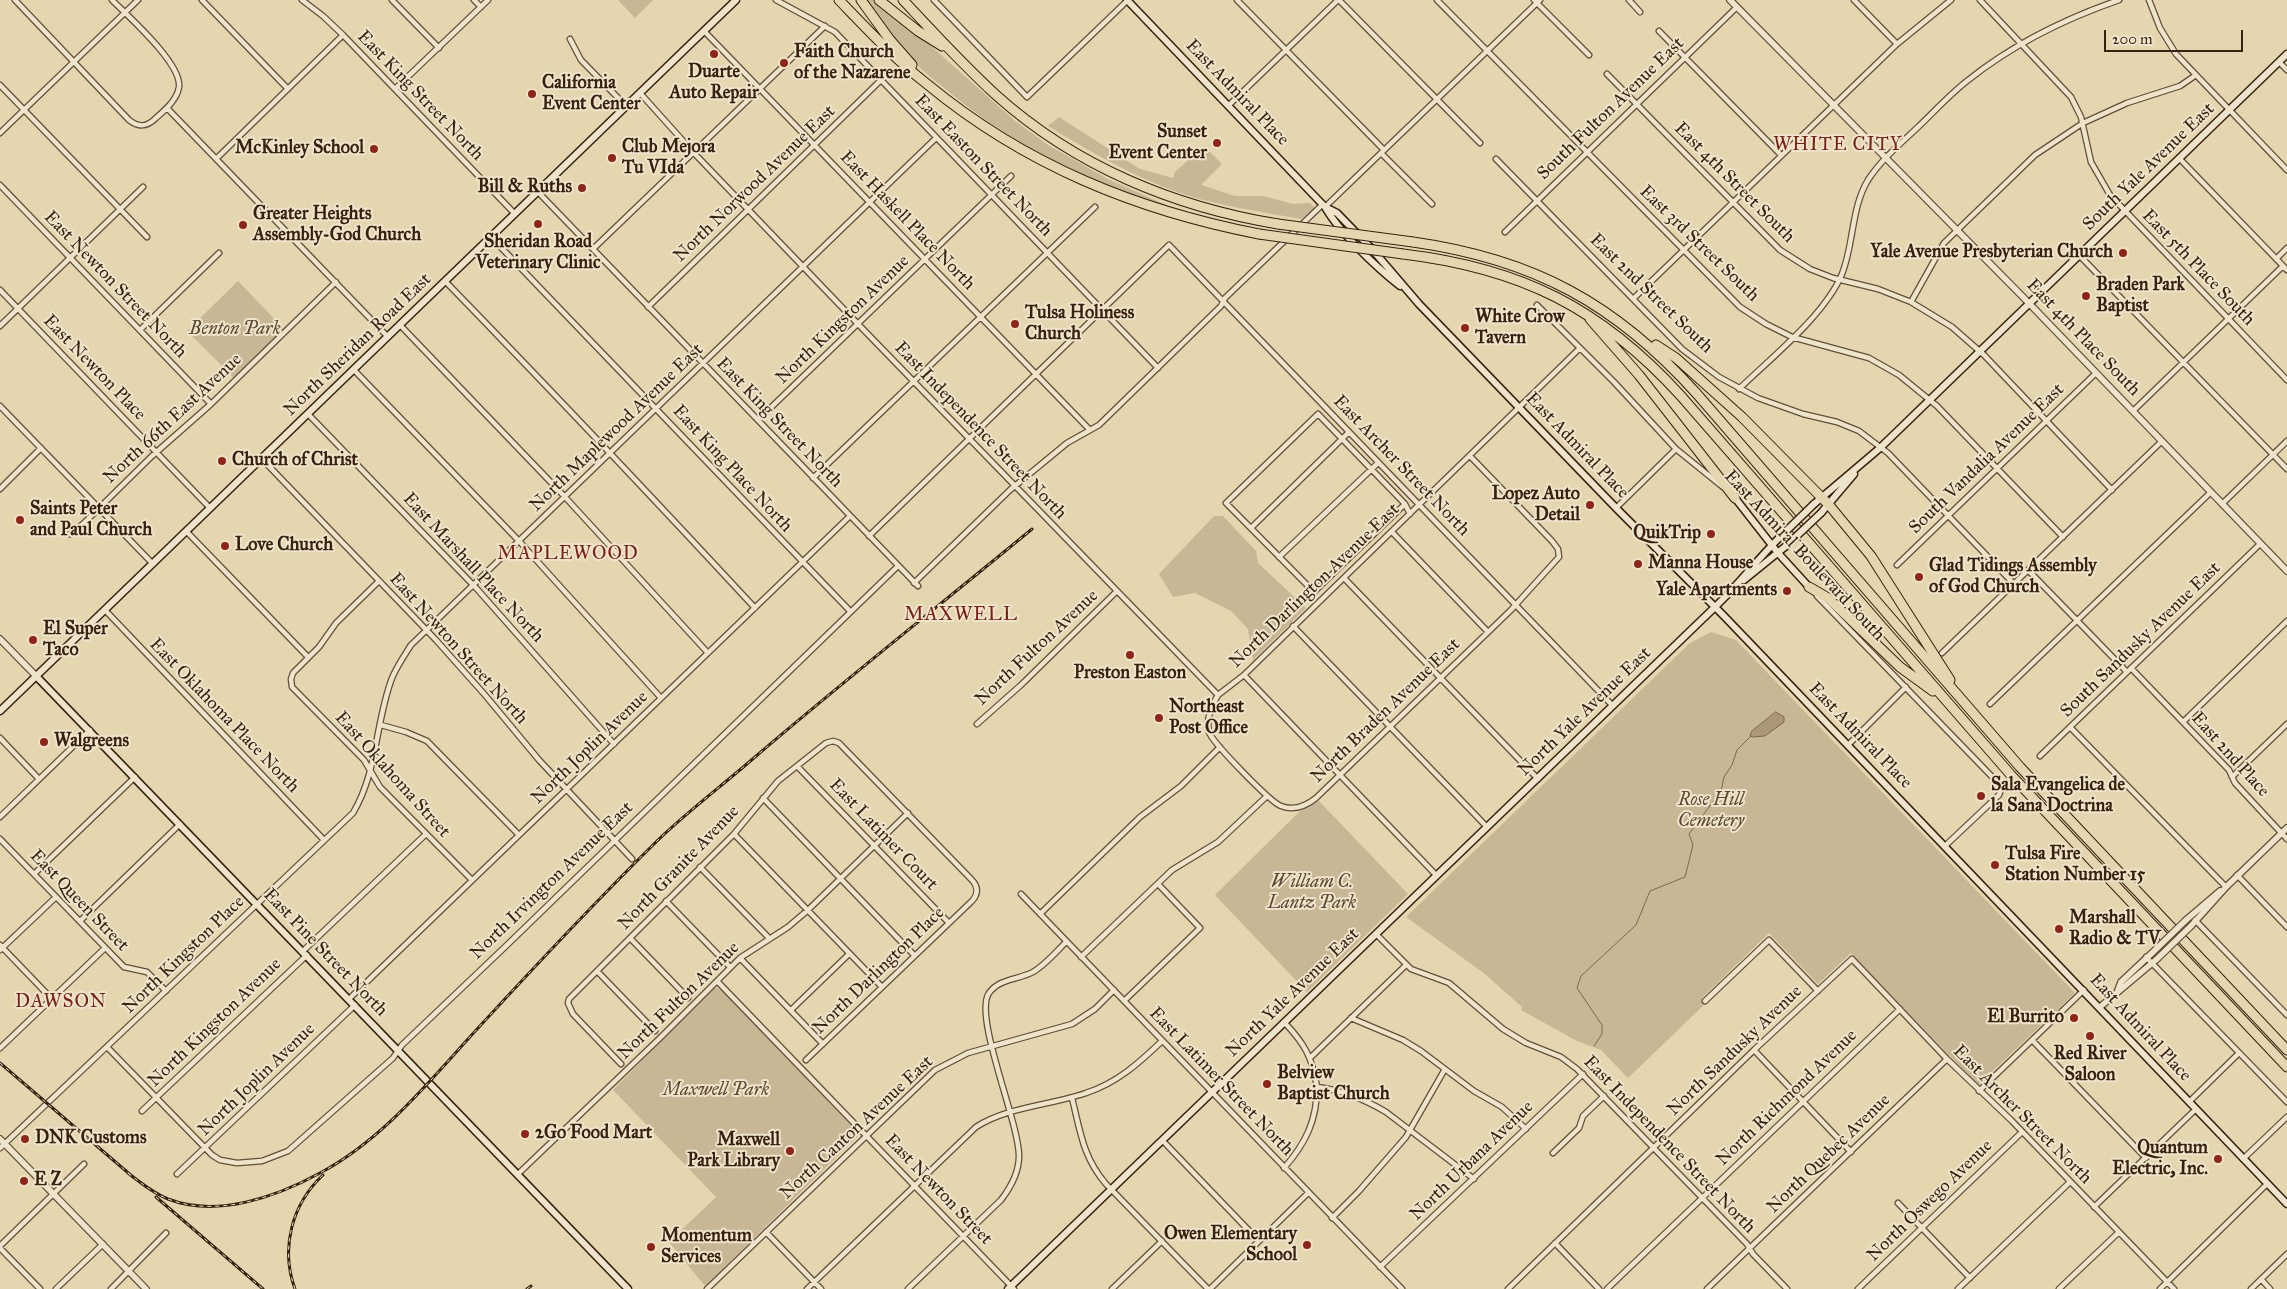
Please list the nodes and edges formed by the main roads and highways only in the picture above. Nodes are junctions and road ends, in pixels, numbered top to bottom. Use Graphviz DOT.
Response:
graph roads {
  1 [pos="736,0"];
  2 [pos="839,0"];
  3 [pos="861,0"];
  4 [pos="879,0"];
  5 [pos="903,0"];
  6 [pos="1127,0"];
  7 [pos="955,54"];
  8 [pos="2287,54"];
  9 [pos="941,96"];
  10 [pos="1583,311"];
  11 [pos="1623,324"];
  12 [pos="1859,467"];
  13 [pos="1822,497"];
  14 [pos="1735,498"];
  15 [pos="1829,505"];
  16 [pos="1772,545"];
  17 [pos="1778,553"];
  18 [pos="1741,582"];
  19 [pos="1809,587"];
  20 [pos="1729,594"];
  21 [pos="1715,607"];
  22 [pos="36,676"];
  23 [pos="1962,700"];
  24 [pos="1946,702"];
  25 [pos="0,711"];
  26 [pos="2287,1050"];
  27 [pos="2287,1067"];
  28 [pos="2287,1204"];
  29 [pos="1011,1288"];
  30 [pos="628,1289"];
  1 -- 22 [label="main road, North Sheridan Road East"];
  2 -- 9 [label="highway"];
  3 -- 9 [label="highway"];
  4 -- 7 [label="highway"];
  5 -- 7 [label="highway"];
  6 -- 21 [label="main road, East Admiral Place"];
  7 -- 11 [label="highway, bridge"];
  8 -- 12 [label="main road, South Yale Avenue East"];
  9 -- 10 [label="highway, bridge"];
  10 -- 14 [label="highway"];
  10 -- 24 [label="highway"];
  11 -- 13 [label="highway"];
  11 -- 23 [label="highway"];
  12 -- 13 [label="main road, South Yale Avenue East"];
  12 -- 15 [label="main road, South Yale Avenue East"];
  13 -- 15 [label="highway"];
  13 -- 16 [label="main road, South Yale Avenue East, bridge"];
  14 -- 16 [label="main road, East Admiral Boulevard South"];
  15 -- 17 [label="main road, South Yale Avenue East, bridge"];
  15 -- 23 [label="highway"];
  16 -- 17 [label="main road, East Admiral Boulevard South"];
  16 -- 18 [label="main road, South Yale Avenue East"];
  17 -- 18 [label="main road, South Yale Avenue East"];
  17 -- 19 [label="main road, East Admiral Boulevard South"];
  18 -- 20 [label="main road, South Yale Avenue East"];
  19 -- 24 [label="highway"];
  20 -- 21 [label="main road, North Yale Avenue East"];
  21 -- 28 [label="main road, East Admiral Place"];
  21 -- 29 [label="main road, North Yale Avenue East"];
  22 -- 25 [label="main road, North Sheridan Road East"];
  22 -- 30 [label="main road, East Pine Street North"];
  23 -- 26 [label="highway"];
  24 -- 27 [label="highway"];
}
